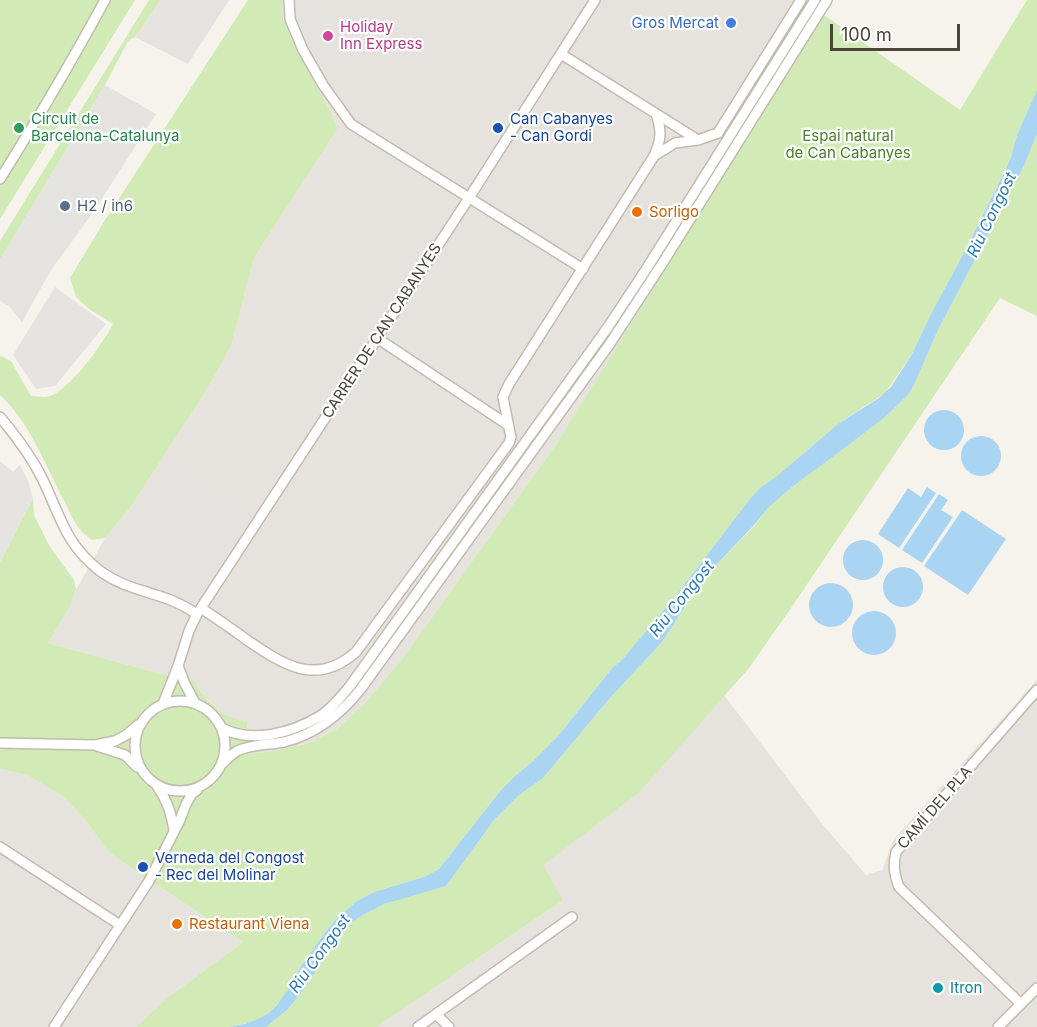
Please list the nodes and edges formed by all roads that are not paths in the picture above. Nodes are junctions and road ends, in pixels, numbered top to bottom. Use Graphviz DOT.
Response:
graph roads {
  1 [pos="105,0"];
  2 [pos="289,0"];
  3 [pos="595,0"];
  4 [pos="815,0"];
  5 [pos="828,0"];
  6 [pos="796,2"];
  7 [pos="561,54"];
  8 [pos="656,114"];
  9 [pos="699,140"];
  10 [pos="654,156"];
  11 [pos="0,179"];
  12 [pos="469,198"];
  13 [pos="583,268"];
  14 [pos="378,338"];
  15 [pos="0,417"];
  16 [pos="508,425"];
  17 [pos="199,611"];
  18 [pos="178,666"];
  19 [pos="1037,690"];
  20 [pos="195,703"];
  21 [pos="163,704"];
  22 [pos="140,723"];
  23 [pos="222,728"];
  24 [pos="0,743"];
  25 [pos="95,745"];
  26 [pos="222,763"];
  27 [pos="141,770"];
  28 [pos="204,785"];
  29 [pos="157,786"];
  30 [pos="174,830"];
  31 [pos="0,847"];
  32 [pos="572,917"];
  33 [pos="120,925"];
  34 [pos="1037,988"];
  35 [pos="1021,1004"];
  36 [pos="436,1014"];
  37 [pos="54,1027"];
  38 [pos="418,1027"];
  39 [pos="449,1027"];
  40 [pos="998,1027"];
  1 -- 11 [label="street"];
  2 -- 12 [label="street"];
  3 -- 7 [label="street, CARRER DE CAN CABANYES"];
  4 -- 23 [label="street"];
  5 -- 26 [label="street"];
  6 -- 9 [label="street"];
  7 -- 8 [label="street"];
  7 -- 12 [label="street, CARRER DE CAN CABANYES"];
  8 -- 9 [label="street"];
  8 -- 10 [label="street"];
  9 -- 10 [label="street"];
  10 -- 13 [label="street"];
  12 -- 13 [label="street"];
  12 -- 14 [label="street, CARRER DE CAN CABANYES"];
  13 -- 16 [label="street"];
  14 -- 16 [label="street"];
  14 -- 17 [label="street, CARRER DE CAN CABANYES"];
  15 -- 17 [label="street"];
  16 -- 17 [label="street"];
  17 -- 18 [label="street, CARRER DE CAN CABANYES"];
  18 -- 20 [label="street"];
  18 -- 21 [label="street, CARRER DE CAN CABANYES"];
  19 -- 35 [label="street, CAMÍ DEL PLA"];
  20 -- 21 [label="street"];
  20 -- 23 [label="street"];
  21 -- 22 [label="street"];
  22 -- 25 [label="street"];
  22 -- 27 [label="street"];
  23 -- 26 [label="street"];
  24 -- 25 [label="street"];
  25 -- 27 [label="street"];
  26 -- 28 [label="street"];
  27 -- 29 [label="street"];
  28 -- 29 [label="street"];
  28 -- 30 [label="street"];
  29 -- 30 [label="street"];
  30 -- 33 [label="street"];
  31 -- 33 [label="street"];
  32 -- 36 [label="street"];
  33 -- 37 [label="street"];
  34 -- 35 [label="street"];
  35 -- 40 [label="street"];
  36 -- 38 [label="street"];
  36 -- 39 [label="street"];
}
